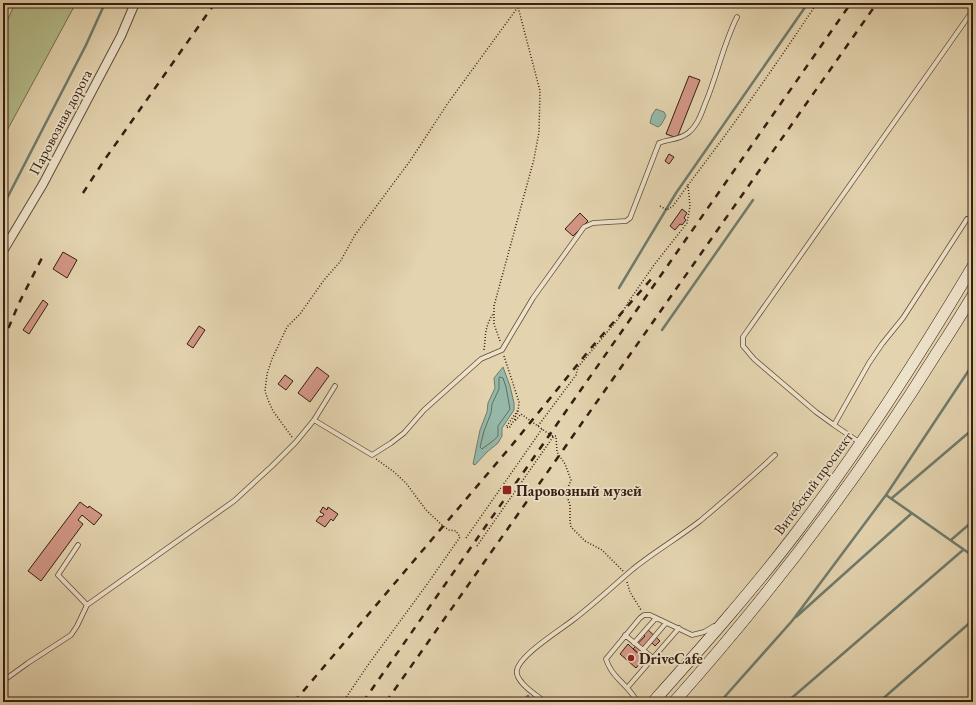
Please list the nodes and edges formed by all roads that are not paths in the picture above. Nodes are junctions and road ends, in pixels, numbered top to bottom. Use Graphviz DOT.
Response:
graph roads {
  1 [pos="135,3"];
  2 [pos="973,10"];
  3 [pos="737,17"];
  4 [pos="967,219"];
  5 [pos="3,251"];
  6 [pos="973,266"];
  7 [pos="973,295"];
  8 [pos="335,386"];
  9 [pos="314,420"];
  10 [pos="834,425"];
  11 [pos="861,443"];
  12 [pos="775,455"];
  13 [pos="78,545"];
  14 [pos="88,605"];
  15 [pos="656,618"];
  16 [pos="726,619"];
  17 [pos="666,623"];
  18 [pos="679,628"];
  19 [pos="625,635"];
  20 [pos="634,643"];
  21 [pos="643,650"];
  22 [pos="653,658"];
  23 [pos="3,681"];
  24 [pos="627,688"];
  25 [pos="546,702"];
  26 [pos="637,702"];
  27 [pos="653,702"];
  28 [pos="674,702"];
  1 -- 5 [label="street, Паровозная дорога"];
  2 -- 10 [label="lane"];
  3 -- 9 [label="lane"];
  4 -- 10 [label="lane"];
  6 -- 11 [label="main road, Витебский проспект"];
  7 -- 28 [label="main road, Витебский проспект"];
  8 -- 9 [label="lane"];
  9 -- 14 [label="lane"];
  10 -- 11 [label="lane"];
  11 -- 16 [label="main road, Витебский проспект"];
  12 -- 25 [label="lane"];
  13 -- 14 [label="lane"];
  14 -- 23 [label="lane"];
  15 -- 17 [label="lane"];
  15 -- 19 [label="lane"];
  15 -- 20 [label="lane"];
  16 -- 18 [label="lane"];
  16 -- 27 [label="main road, Витебский проспект"];
  17 -- 18 [label="lane"];
  17 -- 21 [label="lane"];
  18 -- 22 [label="lane"];
  19 -- 20 [label="lane"];
  19 -- 24 [label="lane"];
  20 -- 21 [label="lane"];
  21 -- 22 [label="lane"];
  22 -- 24 [label="lane"];
  24 -- 26 [label="lane"];
}
